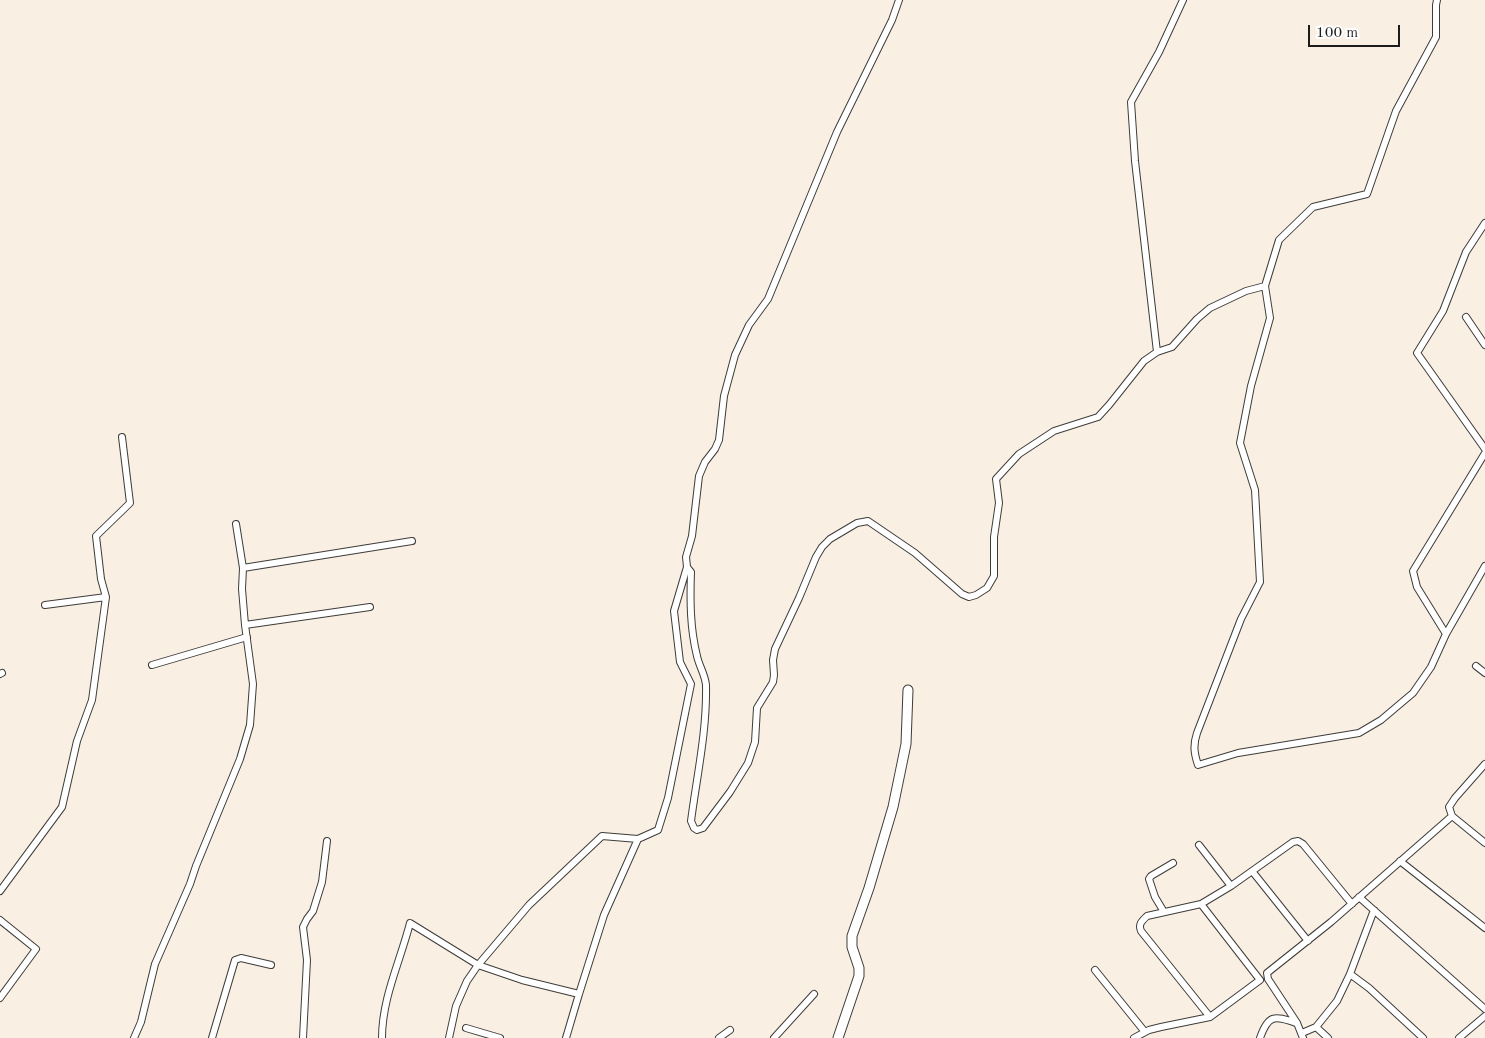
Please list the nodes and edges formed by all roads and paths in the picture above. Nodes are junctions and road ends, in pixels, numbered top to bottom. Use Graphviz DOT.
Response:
graph roads {
  1 [pos="899,0"];
  2 [pos="1182,0"];
  3 [pos="1437,0"];
  4 [pos="1485,223"];
  5 [pos="1265,286"];
  6 [pos="1466,317"];
  7 [pos="1485,345"];
  8 [pos="1157,352"];
  9 [pos="122,437"];
  10 [pos="1485,449"];
  11 [pos="1485,453"];
  12 [pos="236,524"];
  13 [pos="412,541"];
  14 [pos="1485,566"];
  15 [pos="687,567"];
  16 [pos="243,568"];
  17 [pos="106,597"];
  18 [pos="45,605"];
  19 [pos="370,607"];
  20 [pos="245,625"];
  21 [pos="1446,634"];
  22 [pos="246,637"];
  23 [pos="152,665"];
  24 [pos="1476,666"];
  25 [pos="1485,673"];
  26 [pos="908,690"];
  27 [pos="1485,764"];
  28 [pos="1452,816"];
  29 [pos="638,839"];
  30 [pos="327,841"];
  31 [pos="1485,843"];
  32 [pos="1199,845"];
  33 [pos="1400,860"];
  34 [pos="1173,863"];
  35 [pos="1252,871"];
  36 [pos="1231,886"];
  37 [pos="0,891"];
  38 [pos="1359,897"];
  39 [pos="1201,904"];
  40 [pos="1352,904"];
  41 [pos="1374,910"];
  42 [pos="1164,912"];
  43 [pos="0,920"];
  44 [pos="1485,928"];
  45 [pos="1308,941"];
  46 [pos="271,965"];
  47 [pos="478,965"];
  48 [pos="1095,970"];
  49 [pos="1267,973"];
  50 [pos="1350,974"];
  51 [pos="1260,980"];
  52 [pos="579,994"];
  53 [pos="814,994"];
  54 [pos="0,998"];
  55 [pos="1485,1009"];
  56 [pos="1485,1016"];
  57 [pos="1210,1017"];
  58 [pos="1297,1024"];
  59 [pos="1316,1027"];
  60 [pos="466,1028"];
  61 [pos="730,1030"];
  62 [pos="1145,1032"];
  63 [pos="1302,1036"];
  64 [pos="134,1038"];
  65 [pos="212,1038"];
  66 [pos="303,1038"];
  67 [pos="382,1038"];
  68 [pos="449,1038"];
  69 [pos="500,1038"];
  70 [pos="566,1038"];
  71 [pos="720,1038"];
  72 [pos="774,1038"];
  73 [pos="838,1038"];
  74 [pos="1134,1038"];
  75 [pos="1260,1038"];
  76 [pos="1328,1038"];
  77 [pos="1423,1038"];
  78 [pos="1459,1038"];
  1 -- 15 [label="street"];
  2 -- 8 [label="street"];
  3 -- 5 [label="street"];
  4 -- 10 [label="street"];
  5 -- 8 [label="street"];
  5 -- 21 [label="street"];
  6 -- 7 [label="street"];
  8 -- 15 [label="street"];
  9 -- 17 [label="street"];
  11 -- 21 [label="street"];
  12 -- 16 [label="street"];
  13 -- 16 [label="street"];
  14 -- 21 [label="street"];
  15 -- 29 [label="street"];
  16 -- 20 [label="street"];
  17 -- 18 [label="street"];
  17 -- 37 [label="street"];
  19 -- 20 [label="street"];
  20 -- 22 [label="street"];
  22 -- 23 [label="street"];
  22 -- 64 [label="street"];
  24 -- 25 [label="street"];
  26 -- 73 [label="street"];
  27 -- 28 [label="street"];
  28 -- 31 [label="street"];
  28 -- 33 [label="street"];
  29 -- 47 [label="street"];
  29 -- 52 [label="street"];
  30 -- 66 [label="street"];
  32 -- 36 [label="street"];
  33 -- 38 [label="street"];
  33 -- 44 [label="street"];
  34 -- 42 [label="street"];
  35 -- 36 [label="street"];
  35 -- 40 [label="street"];
  35 -- 45 [label="street"];
  36 -- 39 [label="street"];
  38 -- 40 [label="street"];
  38 -- 41 [label="street"];
  39 -- 42 [label="street"];
  39 -- 51 [label="street"];
  40 -- 45 [label="street"];
  41 -- 50 [label="street"];
  41 -- 55 [label="street"];
  42 -- 57 [label="street"];
  43 -- 54 [label="street"];
  45 -- 49 [label="street"];
  46 -- 65 [label="street"];
  47 -- 52 [label="street"];
  47 -- 67 [label="street"];
  47 -- 68 [label="street"];
  48 -- 62 [label="street"];
  49 -- 51 [label="street"];
  49 -- 58 [label="street"];
  50 -- 59 [label="street"];
  50 -- 77 [label="street"];
  51 -- 57 [label="street"];
  52 -- 70 [label="street"];
  53 -- 72 [label="street"];
  56 -- 78 [label="street"];
  57 -- 62 [label="street"];
  58 -- 63 [label="street"];
  58 -- 75 [label="street"];
  59 -- 63 [label="street"];
  59 -- 76 [label="street"];
  60 -- 69 [label="street"];
  61 -- 71 [label="street"];
  62 -- 74 [label="street"];
}
